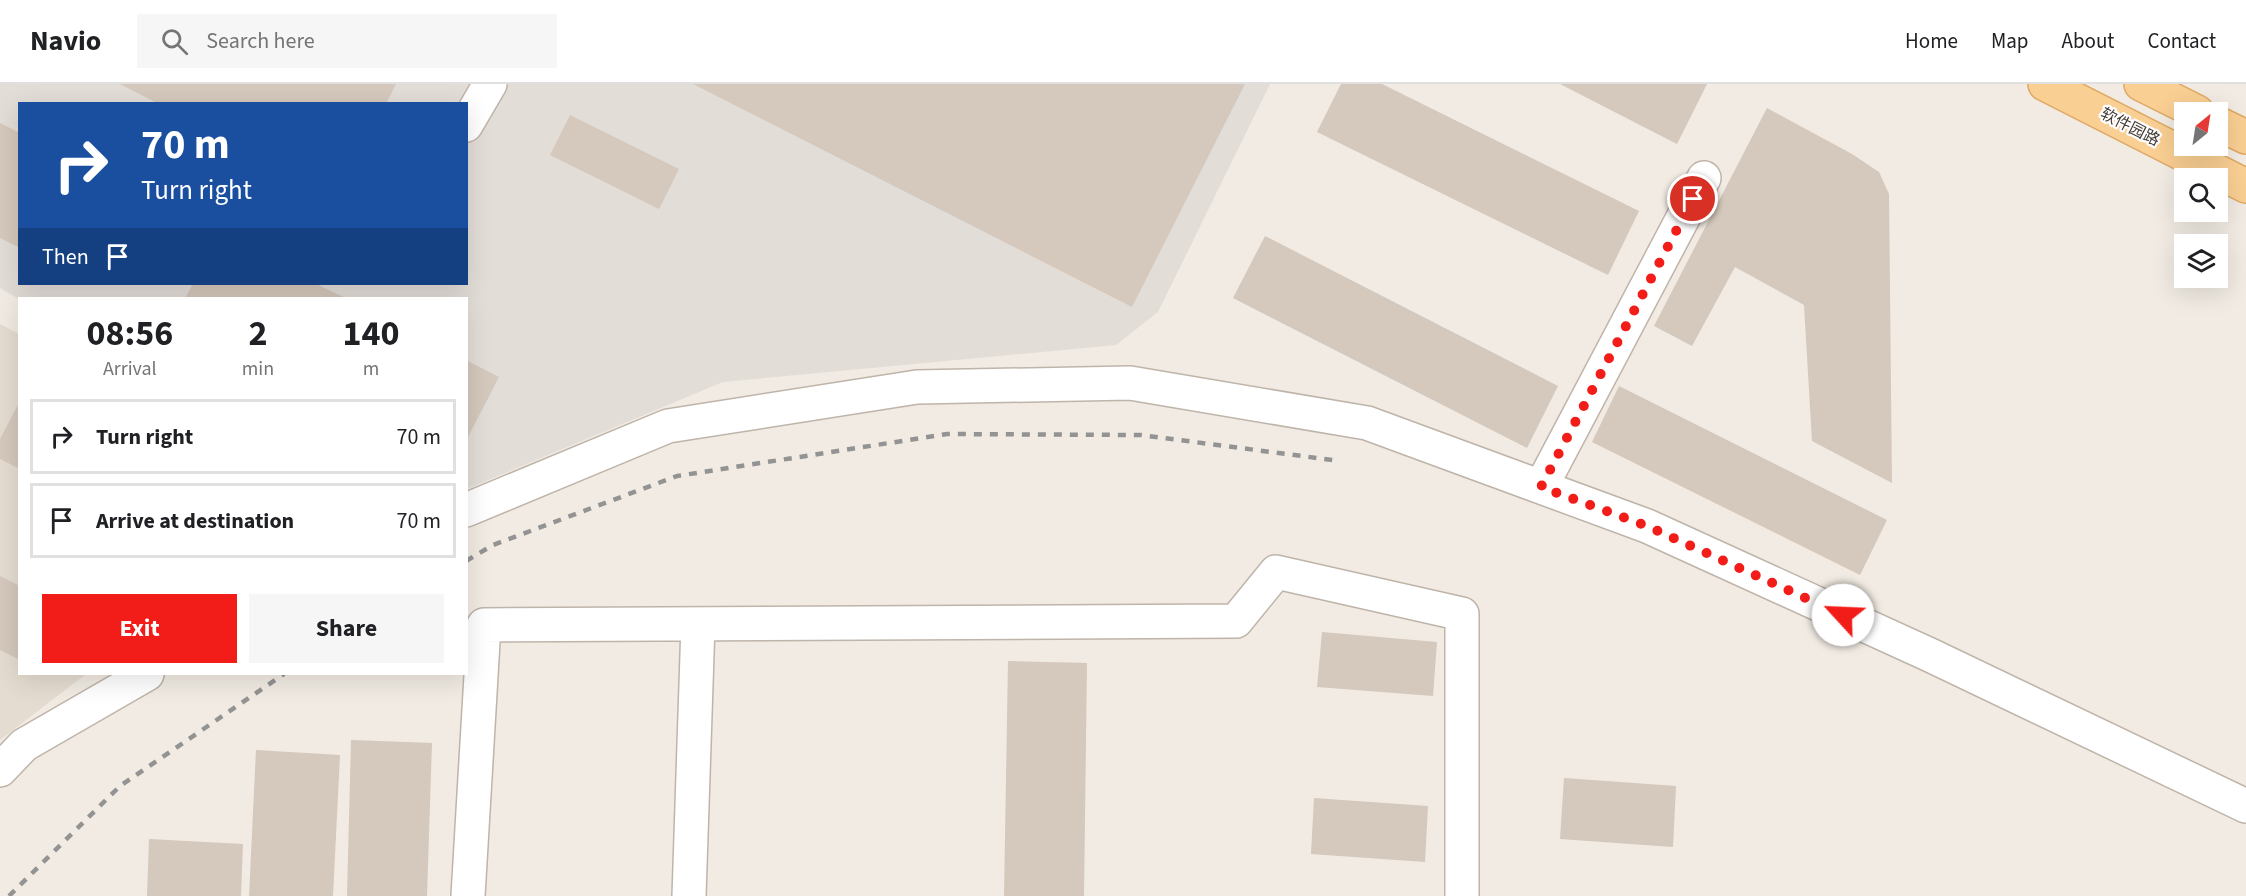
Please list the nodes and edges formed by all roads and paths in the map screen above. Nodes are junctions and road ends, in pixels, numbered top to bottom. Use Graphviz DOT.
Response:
graph roads {
  1 [pos="490,84"];
  2 [pos="2045,84"];
  3 [pos="2140,84"];
  4 [pos="2177,102"];
  5 [pos="468,122"];
  6 [pos="1704,178"];
  7 [pos="2246,186"];
  8 [pos="1541,487"];
  9 [pos="468,509"];
  10 [pos="698,624"];
  11 [pos="145,675"];
  12 [pos="12,738"];
  13 [pos="0,770"];
  14 [pos="2246,806"];
  15 [pos="468,896"];
  16 [pos="688,896"];
  17 [pos="1462,896"];
  1 -- 5 [label="street"];
  2 -- 7 [label="main road, 软件园路"];
  3 -- 4 [label="main road"];
  6 -- 8 [label="street"];
  8 -- 9 [label="street"];
  8 -- 14 [label="street"];
  10 -- 15 [label="street"];
  10 -- 16 [label="street"];
  10 -- 17 [label="street"];
  11 -- 12 [label="street"];
  12 -- 13 [label="street"];
}
